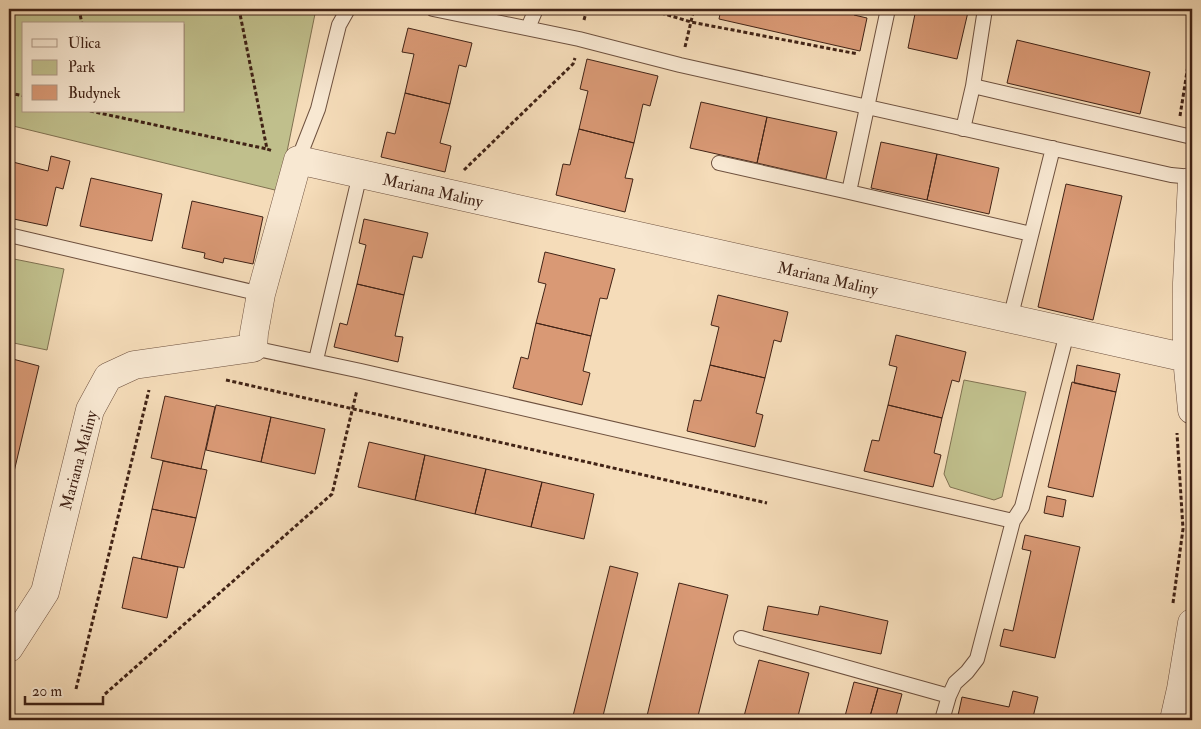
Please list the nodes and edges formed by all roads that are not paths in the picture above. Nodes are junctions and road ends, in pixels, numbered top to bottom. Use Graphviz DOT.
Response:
graph roads {
  1 [pos="348,9"];
  2 [pos="433,9"];
  3 [pos="536,9"];
  4 [pos="888,9"];
  5 [pos="985,9"];
  6 [pos="447,10"];
  7 [pos="528,28"];
  8 [pos="972,86"];
  9 [pos="868,107"];
  10 [pos="962,129"];
  11 [pos="1192,137"];
  12 [pos="1053,148"];
  13 [pos="298,160"];
  14 [pos="719,163"];
  15 [pos="360,174"];
  16 [pos="1192,177"];
  17 [pos="1192,182"];
  18 [pos="850,192"];
  19 [pos="1031,234"];
  20 [pos="9,235"];
  21 [pos="261,294"];
  22 [pos="1010,319"];
  23 [pos="1068,333"];
  24 [pos="254,348"];
  25 [pos="1187,358"];
  26 [pos="316,360"];
  27 [pos="1192,410"];
  28 [pos="1013,521"];
  29 [pos="1192,622"];
  30 [pos="741,638"];
  31 [pos="9,648"];
  32 [pos="949,696"];
  33 [pos="942,720"];
  34 [pos="1174,720"];
  1 -- 13 [label="lane"];
  2 -- 6 [label="lane"];
  3 -- 7 [label="lane"];
  4 -- 9 [label="lane"];
  5 -- 8 [label="lane"];
  6 -- 7 [label="lane"];
  7 -- 9 [label="lane"];
  8 -- 10 [label="lane"];
  8 -- 11 [label="lane"];
  9 -- 10 [label="lane"];
  9 -- 18 [label="lane"];
  10 -- 12 [label="lane"];
  12 -- 16 [label="lane"];
  12 -- 19 [label="lane"];
  13 -- 15 [label="street, Mariana Maliny"];
  13 -- 21 [label="street"];
  14 -- 18 [label="lane"];
  15 -- 22 [label="street, Mariana Maliny"];
  15 -- 26 [label="lane"];
  17 -- 25 [label="street"];
  18 -- 19 [label="lane"];
  19 -- 22 [label="lane"];
  20 -- 21 [label="lane"];
  21 -- 24 [label="street"];
  22 -- 23 [label="street, Mariana Maliny"];
  23 -- 25 [label="street, Mariana Maliny"];
  23 -- 28 [label="lane"];
  24 -- 26 [label="lane"];
  24 -- 31 [label="street, Mariana Maliny"];
  25 -- 27 [label="street"];
  26 -- 28 [label="lane"];
  28 -- 32 [label="lane"];
  29 -- 34 [label="street"];
  30 -- 32 [label="lane"];
  32 -- 33 [label="lane"];
}
